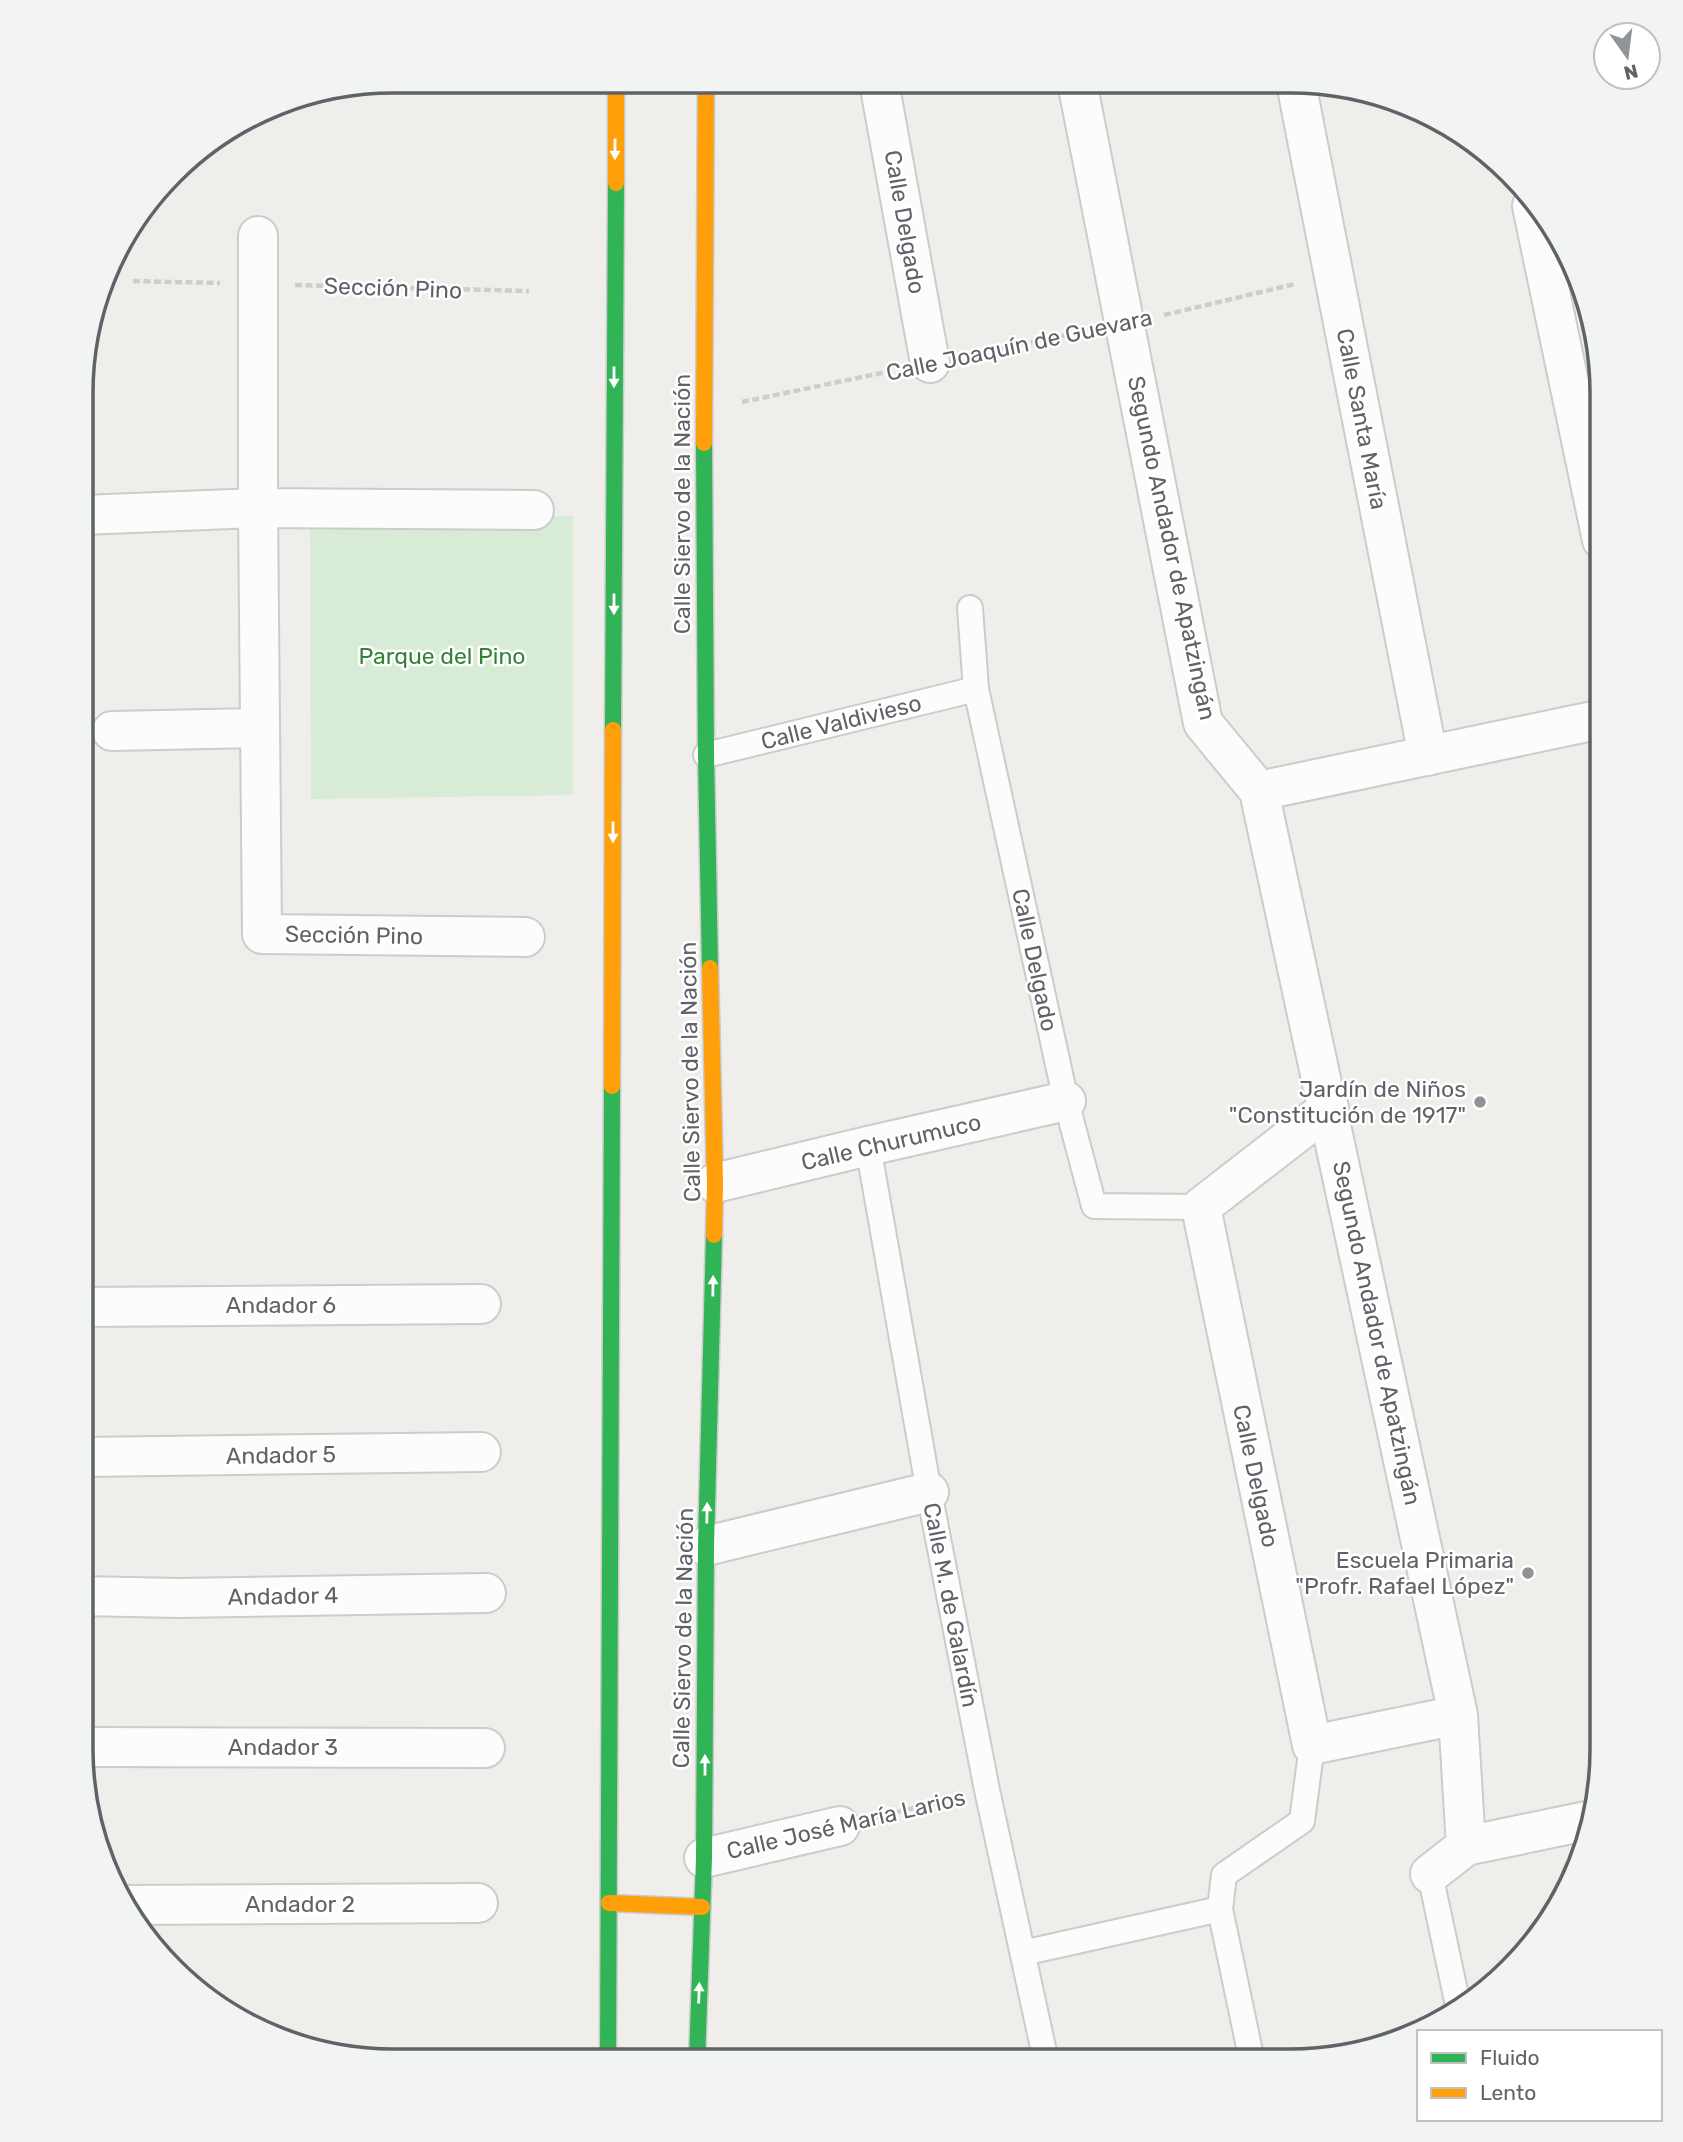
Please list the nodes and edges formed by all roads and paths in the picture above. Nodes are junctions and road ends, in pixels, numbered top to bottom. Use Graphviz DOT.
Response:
graph roads {
  1 [pos="616,93"];
  2 [pos="706,93"];
  3 [pos="881,93"];
  4 [pos="1079,93"];
  5 [pos="1298,93"];
  6 [pos="1535,219"];
  7 [pos="258,236"];
  8 [pos="1334,275"];
  9 [pos="133,281"];
  10 [pos="258,284"];
  11 [pos="529,291"];
  12 [pos="1125,324"];
  13 [pos="930,363"];
  14 [pos="704,410"];
  15 [pos="1590,483"];
  16 [pos="258,508"];
  17 [pos="534,510"];
  18 [pos="93,515"];
  19 [pos="970,608"];
  20 [pos="976,689"];
  21 [pos="1590,722"];
  22 [pos="260,729"];
  23 [pos="112,731"];
  24 [pos="706,755"];
  25 [pos="1428,756"];
  26 [pos="1259,791"];
  27 [pos="526,937"];
  28 [pos="1066,1101"];
  29 [pos="1329,1108"];
  30 [pos="868,1146"];
  31 [pos="715,1184"];
  32 [pos="1201,1207"];
  33 [pos="481,1304"];
  34 [pos="93,1307"];
  35 [pos="481,1452"];
  36 [pos="93,1457"];
  37 [pos="929,1492"];
  38 [pos="706,1546"];
  39 [pos="486,1593"];
  40 [pos="93,1596"];
  41 [pos="1458,1715"];
  42 [pos="1312,1745"];
  43 [pos="93,1747"];
  44 [pos="485,1748"];
  45 [pos="987,1790"];
  46 [pos="1581,1822"];
  47 [pos="840,1826"];
  48 [pos="1466,1846"];
  49 [pos="704,1858"];
  50 [pos="1430,1874"];
  51 [pos="478,1903"];
  52 [pos="609,1903"];
  53 [pos="136,1905"];
  54 [pos="702,1907"];
  55 [pos="1220,1909"];
  56 [pos="1023,1953"];
  57 [pos="1457,1999"];
  58 [pos="608,2049"];
  59 [pos="697,2049"];
  60 [pos="1043,2049"];
  61 [pos="1249,2049"];
  1 -- 52 [label="main road, one-way"];
  2 -- 14 [label="main road, Calle Siervo de la Nación"];
  3 -- 13 [label="street, Calle Delgado"];
  4 -- 12 [label="street, Segundo Andador de Apatzingán"];
  5 -- 8 [label="street, Calle Santa María"];
  6 -- 15 [label="street"];
  7 -- 10 [label="street, Sección Pino"];
  8 -- 12 [label="path, Calle Joaquín de Guevara"];
  8 -- 25 [label="street, Calle Santa María"];
  9 -- 10 [label="path, Sección Pino"];
  10 -- 11 [label="path, Sección Pino"];
  10 -- 16 [label="street, Sección Pino"];
  12 -- 13 [label="path, Calle Joaquín de Guevara"];
  12 -- 26 [label="street, Segundo Andador de Apatzingán"];
  13 -- 14 [label="path, Calle Joaquín de Guevara"];
  14 -- 24 [label="main road, Calle Siervo de la Nación"];
  16 -- 17 [label="street"];
  16 -- 18 [label="street"];
  16 -- 22 [label="street, Sección Pino"];
  19 -- 20 [label="lane, Calle Delgado"];
  20 -- 24 [label="lane, Calle Valdivieso"];
  20 -- 28 [label="lane, Calle Delgado"];
  21 -- 25 [label="street"];
  22 -- 23 [label="street"];
  22 -- 27 [label="street, Sección Pino"];
  24 -- 31 [label="main road, Calle Siervo de la Nación"];
  25 -- 26 [label="street"];
  26 -- 29 [label="street, Segundo Andador de Apatzingán"];
  28 -- 30 [label="street, Calle Churumuco"];
  28 -- 32 [label="lane, Calle Delgado"];
  29 -- 32 [label="street"];
  29 -- 41 [label="street, Segundo Andador de Apatzingán"];
  30 -- 31 [label="street, Calle Churumuco"];
  30 -- 37 [label="lane, Calle M. de Galardín"];
  38 -- 31 [label="main road, Calle Siervo de la Nación, one-way"];
  32 -- 42 [label="street, Calle Delgado"];
  33 -- 34 [label="street, Andador 6"];
  35 -- 36 [label="street, Andador 5"];
  37 -- 38 [label="street"];
  37 -- 45 [label="lane, Calle M. de Galardín"];
  49 -- 38 [label="main road, Calle Siervo de la Nación, one-way"];
  39 -- 40 [label="street, Andador 4"];
  41 -- 42 [label="street"];
  41 -- 48 [label="street, Segundo Andador de Apatzingán"];
  42 -- 55 [label="lane, Calle Delgado"];
  43 -- 44 [label="street, Andador 3"];
  45 -- 47 [label="path, Calle José María Larios"];
  45 -- 56 [label="lane, Calle M. de Galardín"];
  46 -- 48 [label="street"];
  47 -- 49 [label="street, Calle José María Larios"];
  48 -- 50 [label="street"];
  49 -- 54 [label="main road, Calle Siervo de la Nación"];
  50 -- 57 [label="lane"];
  51 -- 53 [label="street, Andador 2"];
  52 -- 54 [label="main road"];
  52 -- 58 [label="main road"];
  59 -- 54 [label="main road, Calle Siervo de la Nación, one-way"];
  55 -- 56 [label="lane"];
  55 -- 61 [label="lane, Calle Delgado"];
  56 -- 60 [label="lane, Calle M. de Galardín"];
}
